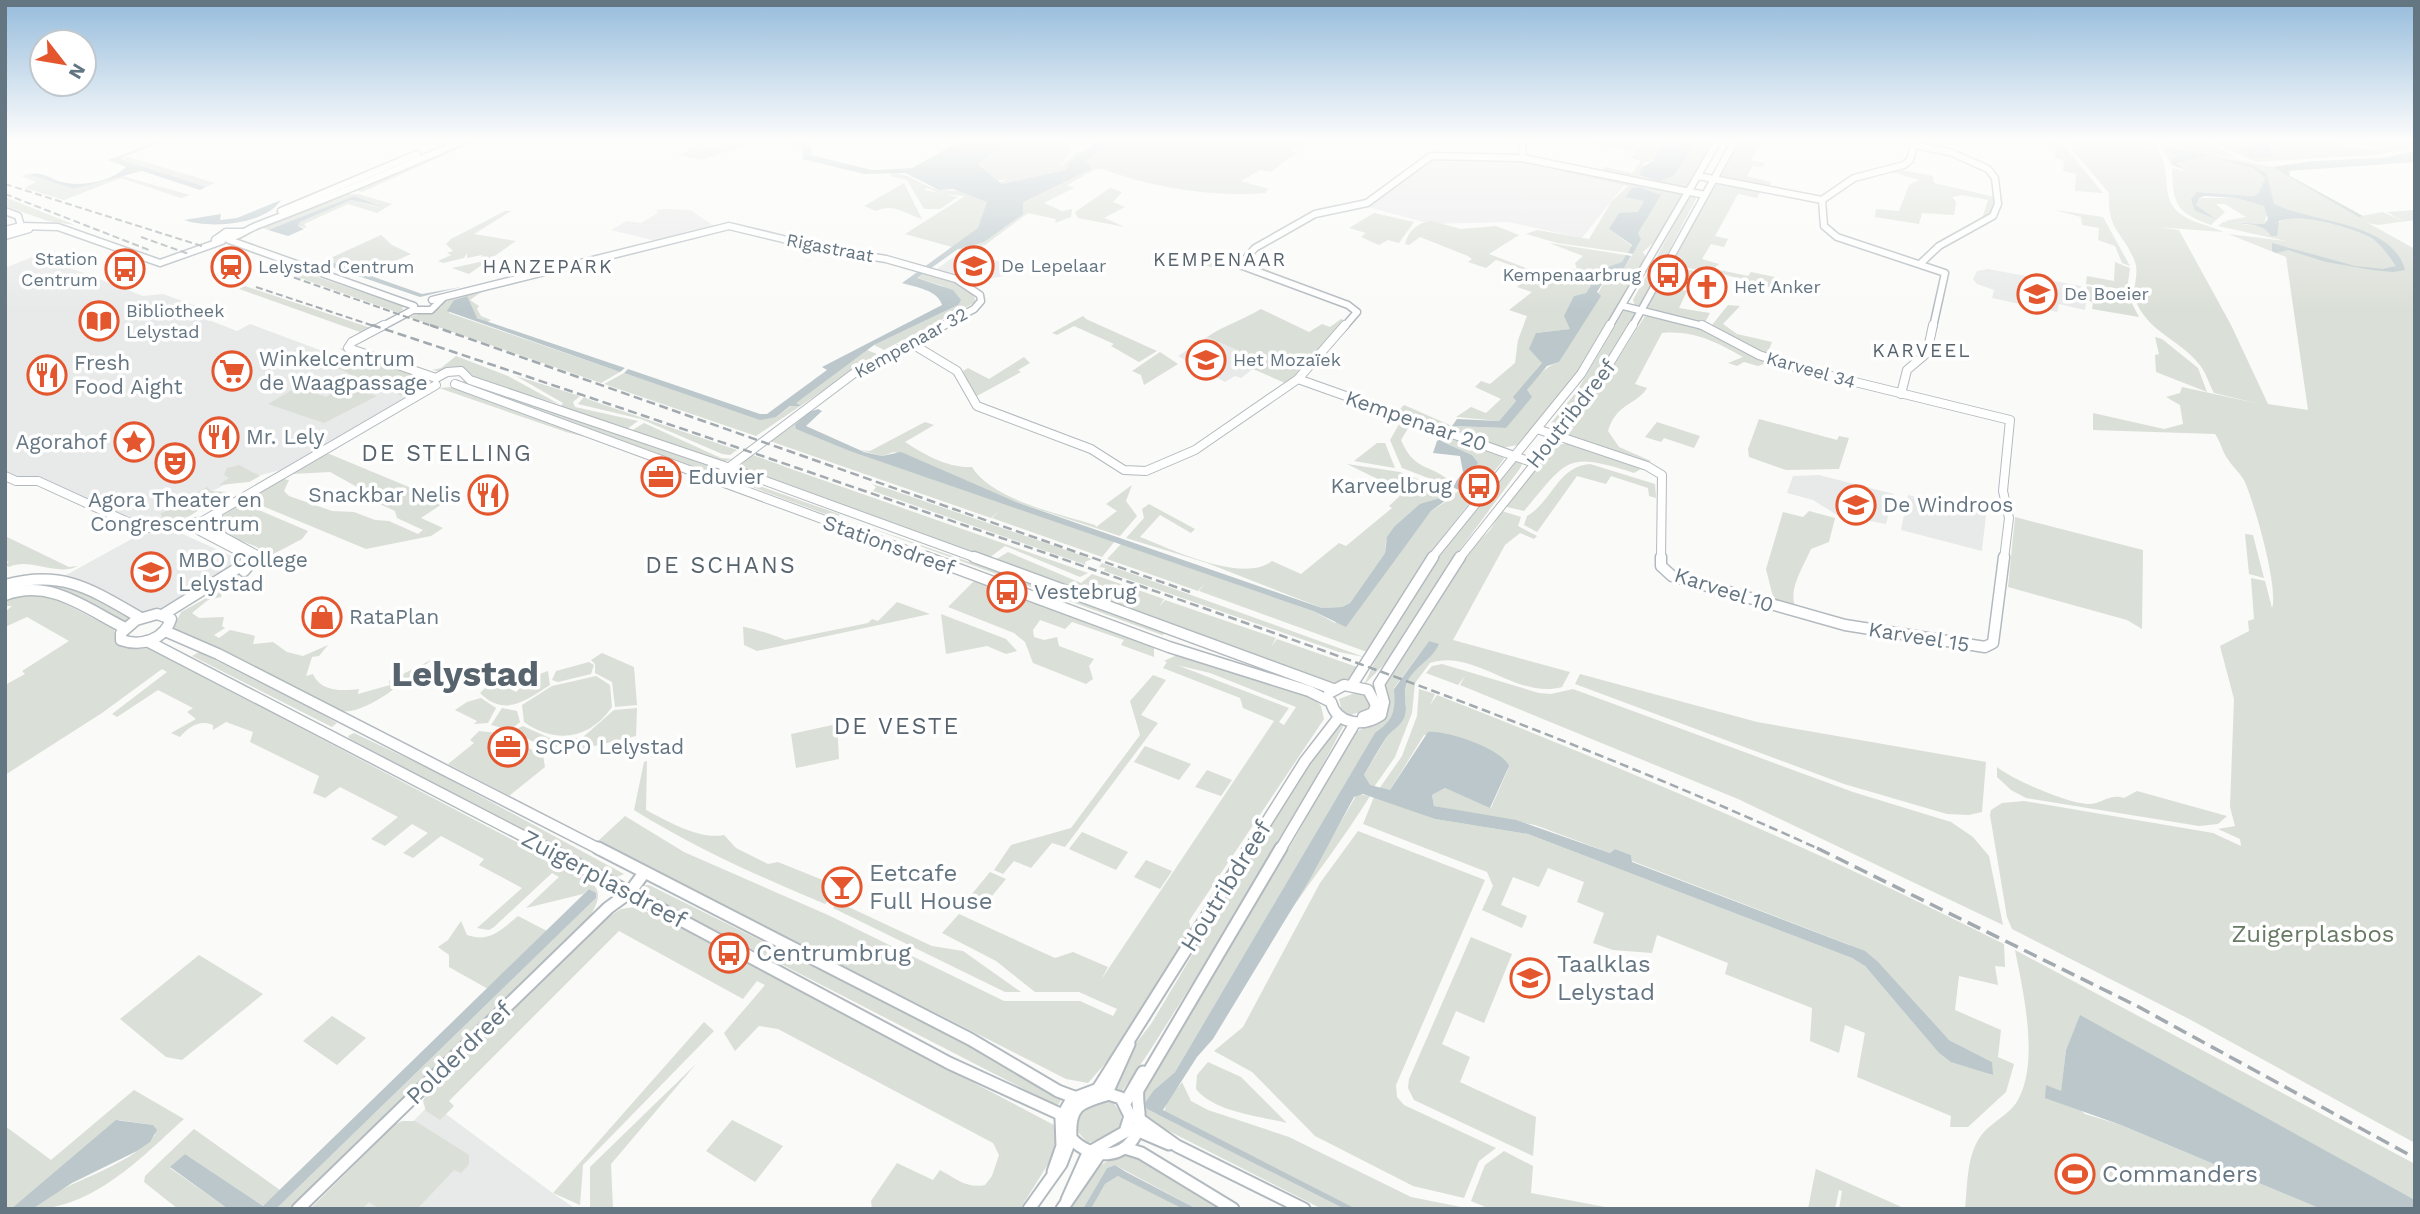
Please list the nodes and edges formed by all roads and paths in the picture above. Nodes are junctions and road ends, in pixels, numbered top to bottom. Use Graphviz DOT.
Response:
graph roads {
  1 [pos="312,198"];
  2 [pos="331,198"];
  3 [pos="1372,198"];
  4 [pos="1686,198"];
  5 [pos="1704,198"];
  6 [pos="1809,198"];
  7 [pos="1824,198"];
  8 [pos="1997,198"];
  9 [pos="1822,200"];
  10 [pos="5,211"];
  11 [pos="5,221"];
  12 [pos="21,226"];
  13 [pos="29,229"];
  14 [pos="234,230"];
  15 [pos="7,232"];
  16 [pos="243,232"];
  17 [pos="237,238"];
  18 [pos="220,241"];
  19 [pos="287,260"];
  20 [pos="1920,264"];
  21 [pos="917,268"];
  22 [pos="435,301"];
  23 [pos="422,302"];
  24 [pos="1623,306"];
  25 [pos="416,309"];
  26 [pos="1642,310"];
  27 [pos="909,342"];
  28 [pos="465,377"];
  29 [pos="1298,379"];
  30 [pos="439,380"];
  31 [pos="455,384"];
  32 [pos="1901,394"];
  33 [pos="1537,429"];
  34 [pos="1557,436"];
  35 [pos="1514,455"];
  36 [pos="1534,463"];
  37 [pos="727,467"];
  38 [pos="5,476"];
  39 [pos="712,480"];
  40 [pos="212,520"];
  41 [pos="201,522"];
  42 [pos="2004,561"];
  43 [pos="5,585"];
  44 [pos="5,595"];
  45 [pos="167,616"];
  46 [pos="141,618"];
  47 [pos="1845,625"];
  48 [pos="125,628"];
  49 [pos="165,631"];
  50 [pos="147,641"];
  51 [pos="1385,672"];
  52 [pos="1360,687"];
  53 [pos="1334,689"];
  54 [pos="1328,705"];
  55 [pos="1348,720"];
  56 [pos="1327,731"];
  57 [pos="644,873"];
  58 [pos="627,890"];
  59 [pos="1104,1090"];
  60 [pos="1074,1097"];
  61 [pos="1131,1103"];
  62 [pos="1065,1119"];
  63 [pos="1136,1124"];
  64 [pos="1066,1138"];
  65 [pos="1125,1147"];
  66 [pos="1094,1154"];
  67 [pos="1065,1204"];
  68 [pos="303,1205"];
  69 [pos="1029,1209"];
  70 [pos="1233,1209"];
  71 [pos="1304,1209"];
  1 -- 14 [label="main road"];
  2 -- 16 [label="main road"];
  3 -- 29 [label="main road"];
  4 -- 24 [label="main road, Houtribdreef"];
  5 -- 26 [label="main road, Houtribdreef"];
  6 -- 9 [label="main road"];
  7 -- 9 [label="main road"];
  8 -- 20 [label="main road"];
  9 -- 20 [label="main road"];
  10 -- 12 [label="main road"];
  11 -- 15 [label="main road"];
  12 -- 13 [label="main road"];
  12 -- 15 [label="main road"];
  13 -- 15 [label="main road"];
  13 -- 18 [label="main road"];
  14 -- 16 [label="main road"];
  14 -- 18 [label="main road"];
  16 -- 17 [label="main road"];
  17 -- 18 [label="main road"];
  17 -- 19 [label="main road"];
  18 -- 19 [label="main road"];
  19 -- 23 [label="main road"];
  19 -- 25 [label="main road"];
  20 -- 32 [label="main road"];
  21 -- 22 [label="main road, Rigastraat"];
  21 -- 27 [label="main road, Kempenaar 32"];
  22 -- 23 [label="main road"];
  22 -- 25 [label="main road, Rigastraat"];
  23 -- 25 [label="main road"];
  24 -- 26 [label="main road, Karveel 34"];
  24 -- 33 [label="main road, Houtribdreef"];
  25 -- 30 [label="main road, Stationsdreef"];
  26 -- 32 [label="main road, Karveel 34"];
  26 -- 34 [label="main road, Houtribdreef"];
  27 -- 29 [label="main road"];
  27 -- 37 [label="main road, Kempenaar 32"];
  28 -- 30 [label="main road, Stationsdreef"];
  28 -- 31 [label="main road"];
  28 -- 37 [label="main road, Stationsdreef"];
  29 -- 35 [label="main road, Kempenaar 20"];
  30 -- 31 [label="main road"];
  30 -- 40 [label="main road"];
  30 -- 41 [label="main road"];
  31 -- 39 [label="main road, Stationsdreef"];
  32 -- 42 [label="main road, Karveel 34"];
  33 -- 34 [label="main road, Karveel 10"];
  33 -- 35 [label="main road, Houtribdreef"];
  34 -- 36 [label="main road, Houtribdreef"];
  34 -- 47 [label="main road, Karveel 10"];
  35 -- 36 [label="main road, Kempenaar 20"];
  35 -- 52 [label="main road, Houtribdreef"];
  36 -- 51 [label="main road, Houtribdreef"];
  37 -- 39 [label="main road, Kempenaar 32"];
  37 -- 53 [label="main road, Stationsdreef"];
  38 -- 41 [label="main road"];
  39 -- 54 [label="main road, Stationsdreef"];
  40 -- 41 [label="main road"];
  40 -- 45 [label="main road"];
  41 -- 45 [label="main road"];
  42 -- 47 [label="main road, Karveel 15"];
  43 -- 46 [label="main road"];
  44 -- 48 [label="main road"];
  45 -- 46 [label="main road"];
  45 -- 49 [label="main road"];
  46 -- 48 [label="main road"];
  48 -- 50 [label="main road, Zuigerplasdreef"];
  49 -- 50 [label="main road"];
  49 -- 57 [label="main road, Zuigerplasdreef"];
  50 -- 58 [label="main road, Zuigerplasdreef"];
  51 -- 52 [label="main road, Houtribdreef"];
  51 -- 55 [label="main road, Houtribdreef"];
  52 -- 53 [label="main road"];
  52 -- 54 [label="main road"];
  52 -- 55 [label="main road"];
  53 -- 54 [label="main road"];
  54 -- 55 [label="main road"];
  54 -- 56 [label="main road"];
  55 -- 56 [label="main road, Houtribdreef"];
  55 -- 61 [label="main road, Houtribdreef"];
  56 -- 59 [label="main road, Houtribdreef"];
  57 -- 58 [label="main road, Polderdreef"];
  57 -- 60 [label="main road, Zuigerplasdreef"];
  58 -- 62 [label="main road, Zuigerplasdreef"];
  58 -- 68 [label="main road, Polderdreef"];
  59 -- 60 [label="main road"];
  59 -- 61 [label="main road"];
  59 -- 62 [label="main road"];
  60 -- 62 [label="main road"];
  61 -- 63 [label="main road"];
  62 -- 64 [label="main road"];
  63 -- 65 [label="main road"];
  63 -- 66 [label="main road"];
  63 -- 71 [label="main road"];
  64 -- 66 [label="main road"];
  64 -- 69 [label="main road"];
  65 -- 66 [label="main road"];
  65 -- 70 [label="main road"];
  66 -- 67 [label="main road"];
}
